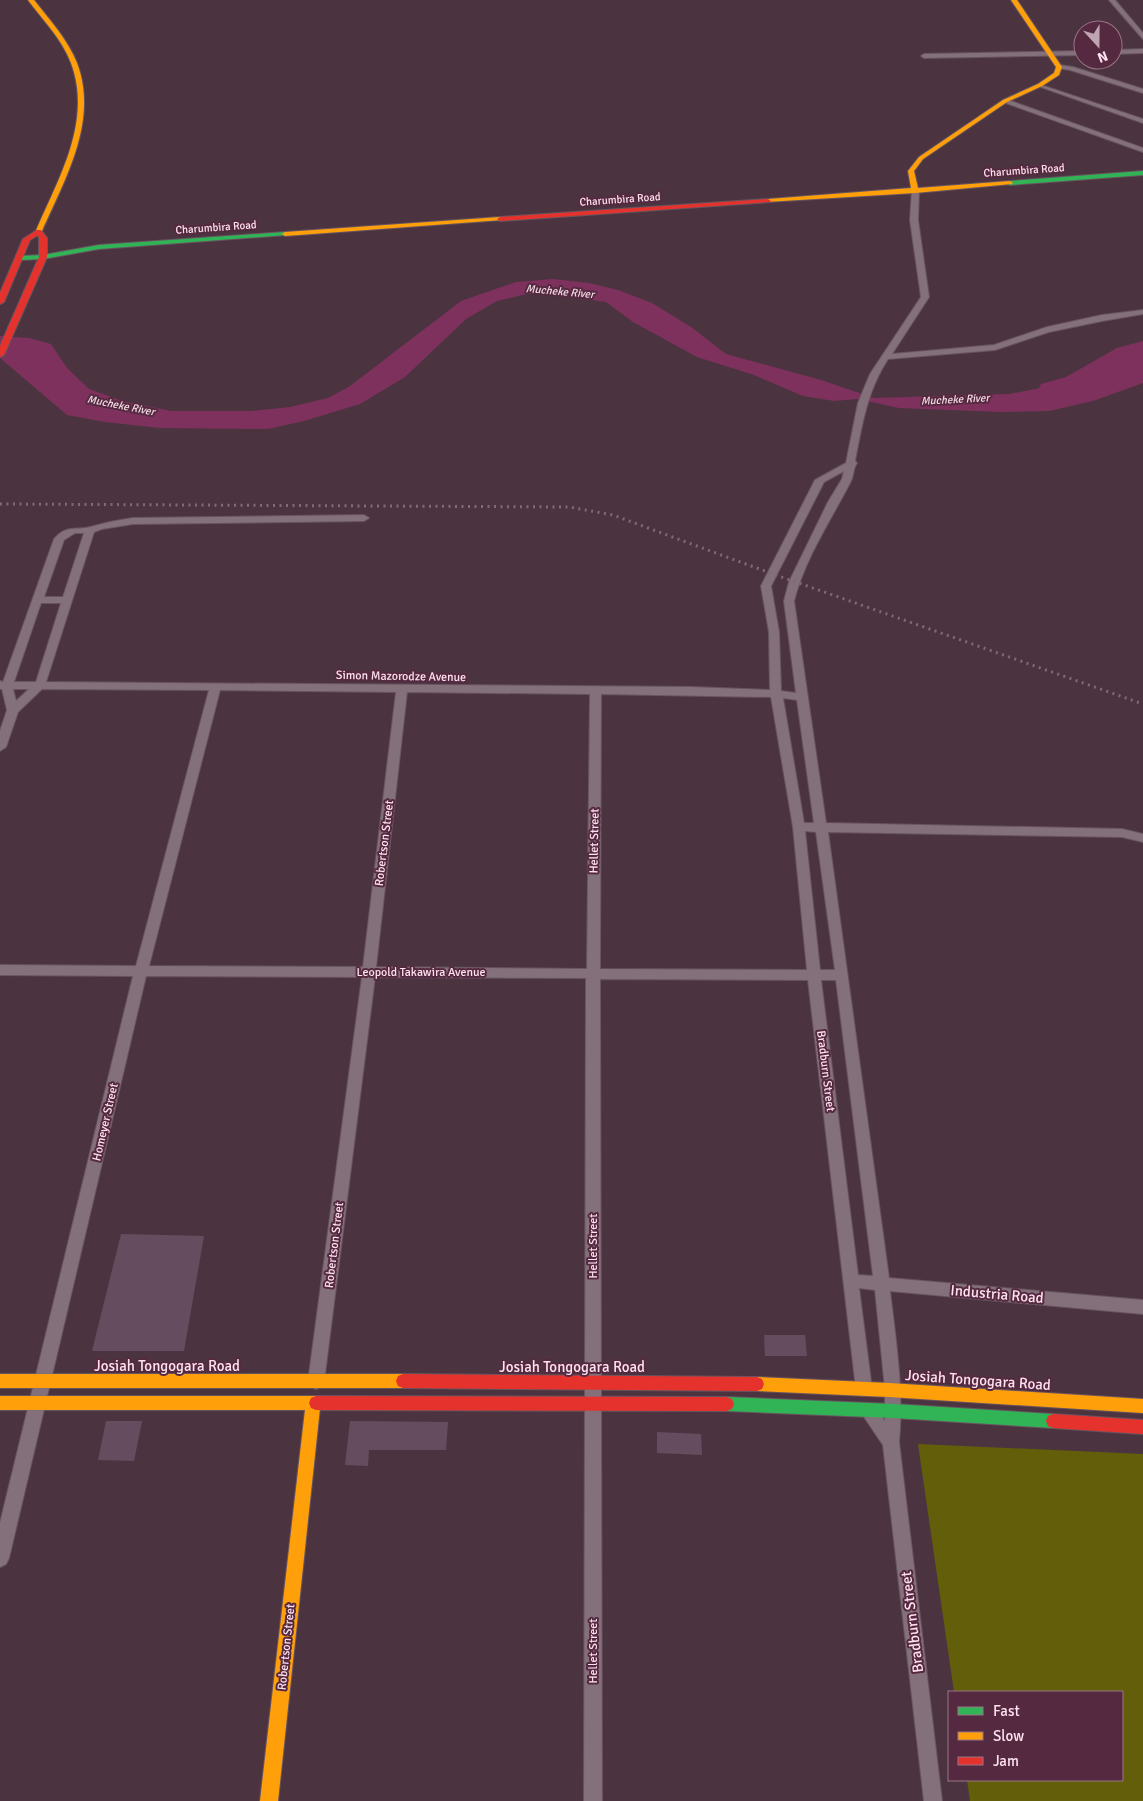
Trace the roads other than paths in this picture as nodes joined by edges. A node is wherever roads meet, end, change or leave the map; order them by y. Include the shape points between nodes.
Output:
1 (31, 0) edge
2 (1014, 0) edge
3 (1112, 0) edge
4 (1143, 37) edge
5 (1143, 51) edge
6 (1123, 52) edge
7 (1073, 53) edge
8 (1050, 54) junction
9 (924, 56) dead end
10 (1059, 67) junction
11 (1040, 85) junction
12 (1143, 91) edge
13 (1005, 101) junction
14 (1143, 121) edge
15 (1143, 150) edge
16 (1143, 173) edge
17 (915, 191) junction
18 (38, 230) junction
19 (25, 247) junction
20 (43, 252) junction
21 (20, 258) junction
22 (0, 302) edge
23 (1143, 312) edge
24 (0, 355) edge
25 (886, 357) junction
26 (852, 463) junction
27 (364, 518) dead end
28 (90, 530) junction
29 (38, 600) junction
30 (67, 600) junction
31 (4, 685) edge
32 (40, 685) junction
33 (215, 687) junction
34 (402, 690) junction
35 (596, 691) junction
36 (776, 694) junction
37 (802, 697) junction
38 (13, 710) junction
39 (0, 747) edge
40 (799, 827) junction
41 (820, 827) junction
42 (1143, 838) edge
43 (0, 970) edge
44 (141, 970) junction
45 (369, 972) junction
46 (593, 972) junction
47 (814, 976) junction
48 (842, 976) junction
49 (852, 1281) junction
50 (882, 1284) junction
51 (1143, 1307) edge
52 (0, 1381) edge
53 (316, 1381) junction
54 (592, 1381) junction
55 (43, 1382) junction
56 (864, 1388) junction
57 (893, 1389) junction
58 (38, 1402) junction
59 (313, 1402) junction
60 (0, 1403) edge
61 (592, 1403) junction
62 (1143, 1406) edge
63 (867, 1409) junction
64 (894, 1410) junction
65 (1143, 1427) edge
66 (891, 1442) junction
67 (0, 1558) edge
68 (268, 1801) edge
69 (593, 1801) edge
70 (933, 1801) edge

1 - 18 main road via 65,46 74,66 80,115 77,140 64,176
2 - 8 main road
3 - 4 street
5 - 6 street
7 - 8 street
8 - 9 street
8 - 10 main road
10 - 11 main road via 1055,75
10 - 12 street
11 - 13 main road
11 - 14 street
13 - 15 street
13 - 17 main road via 920,158 911,171
16 - 17 main road, Charumbira Road
17 - 20 main road, Charumbira Road
17 - 25 street, Bradburn Street via 914,220 925,297
18 - 19 main road via 27,239
18 - 20 main road via 43,238
19 - 20 main road, Charumbira Road
19 - 21 main road
20 - 21 main road, Charumbira Road
20 - 24 main road
21 - 22 main road
23 - 25 street via 1066,326 995,347
25 - 26 street, Bradburn Street via 874,374 862,404
26 - 36 street, Bradburn Street via 820,480 766,586 774,632
26 - 37 street, Bradburn Street via 847,479 794,582 790,601
27 - 28 street via 133,521
28 - 29 street via 74,530 59,539
28 - 30 street
29 - 30 street
29 - 31 street
30 - 32 street
31 - 32 street, Simon Mazorodze Avenue
31 - 38 street
32 - 33 street, Simon Mazorodze Avenue
32 - 38 street
33 - 34 street, Simon Mazorodze Avenue
33 - 44 street, Homeyer Street
34 - 35 street, Simon Mazorodze Avenue
34 - 45 street, Robertson Street
35 - 36 street, Simon Mazorodze Avenue via 691,690
35 - 46 street, Hellet Street
36 - 37 street, Simon Mazorodze Avenue
36 - 40 street, Bradburn Street
37 - 41 street, Bradburn Street
38 - 39 street
40 - 41 street
40 - 47 street, Bradburn Street
41 - 42 street via 1122,834
41 - 48 street, Bradburn Street
43 - 44 street, Leopold Takawira Avenue
44 - 45 street, Leopold Takawira Avenue
44 - 55 street, Homeyer Street
45 - 46 street, Leopold Takawira Avenue
45 - 53 street, Robertson Street
46 - 47 street, Leopold Takawira Avenue
46 - 54 street, Hellet Street
47 - 48 street, Leopold Takawira Avenue
47 - 49 street, Bradburn Street
48 - 50 street, Bradburn Street
49 - 50 street, Industria Road
49 - 56 street, Bradburn Street
50 - 51 street, Industria Road
50 - 57 street, Bradburn Street
52 - 55 main road, Josiah Tongogara Road
53 - 54 main road, Josiah Tongogara Road
53 - 55 main road, Josiah Tongogara Road
53 - 59 street, Robertson Street
54 - 56 main road, Josiah Tongogara Road
54 - 61 street, Hellet Street
55 - 58 street, Homeyer Street
56 - 57 main road, Josiah Tongogara Road
56 - 63 street, Bradburn Street
57 - 62 main road, Josiah Tongogara Road
57 - 64 street, Bradburn Street
58 - 59 main road
58 - 60 main road
58 - 67 street, Homeyer Street
59 - 61 main road
59 - 68 main road, Robertson Street
61 - 63 main road
61 - 69 street, Hellet Street
63 - 64 main road
63 - 66 street, Bradburn Street
64 - 65 main road
64 - 66 street, Bradburn Street
66 - 70 street, Bradburn Street

